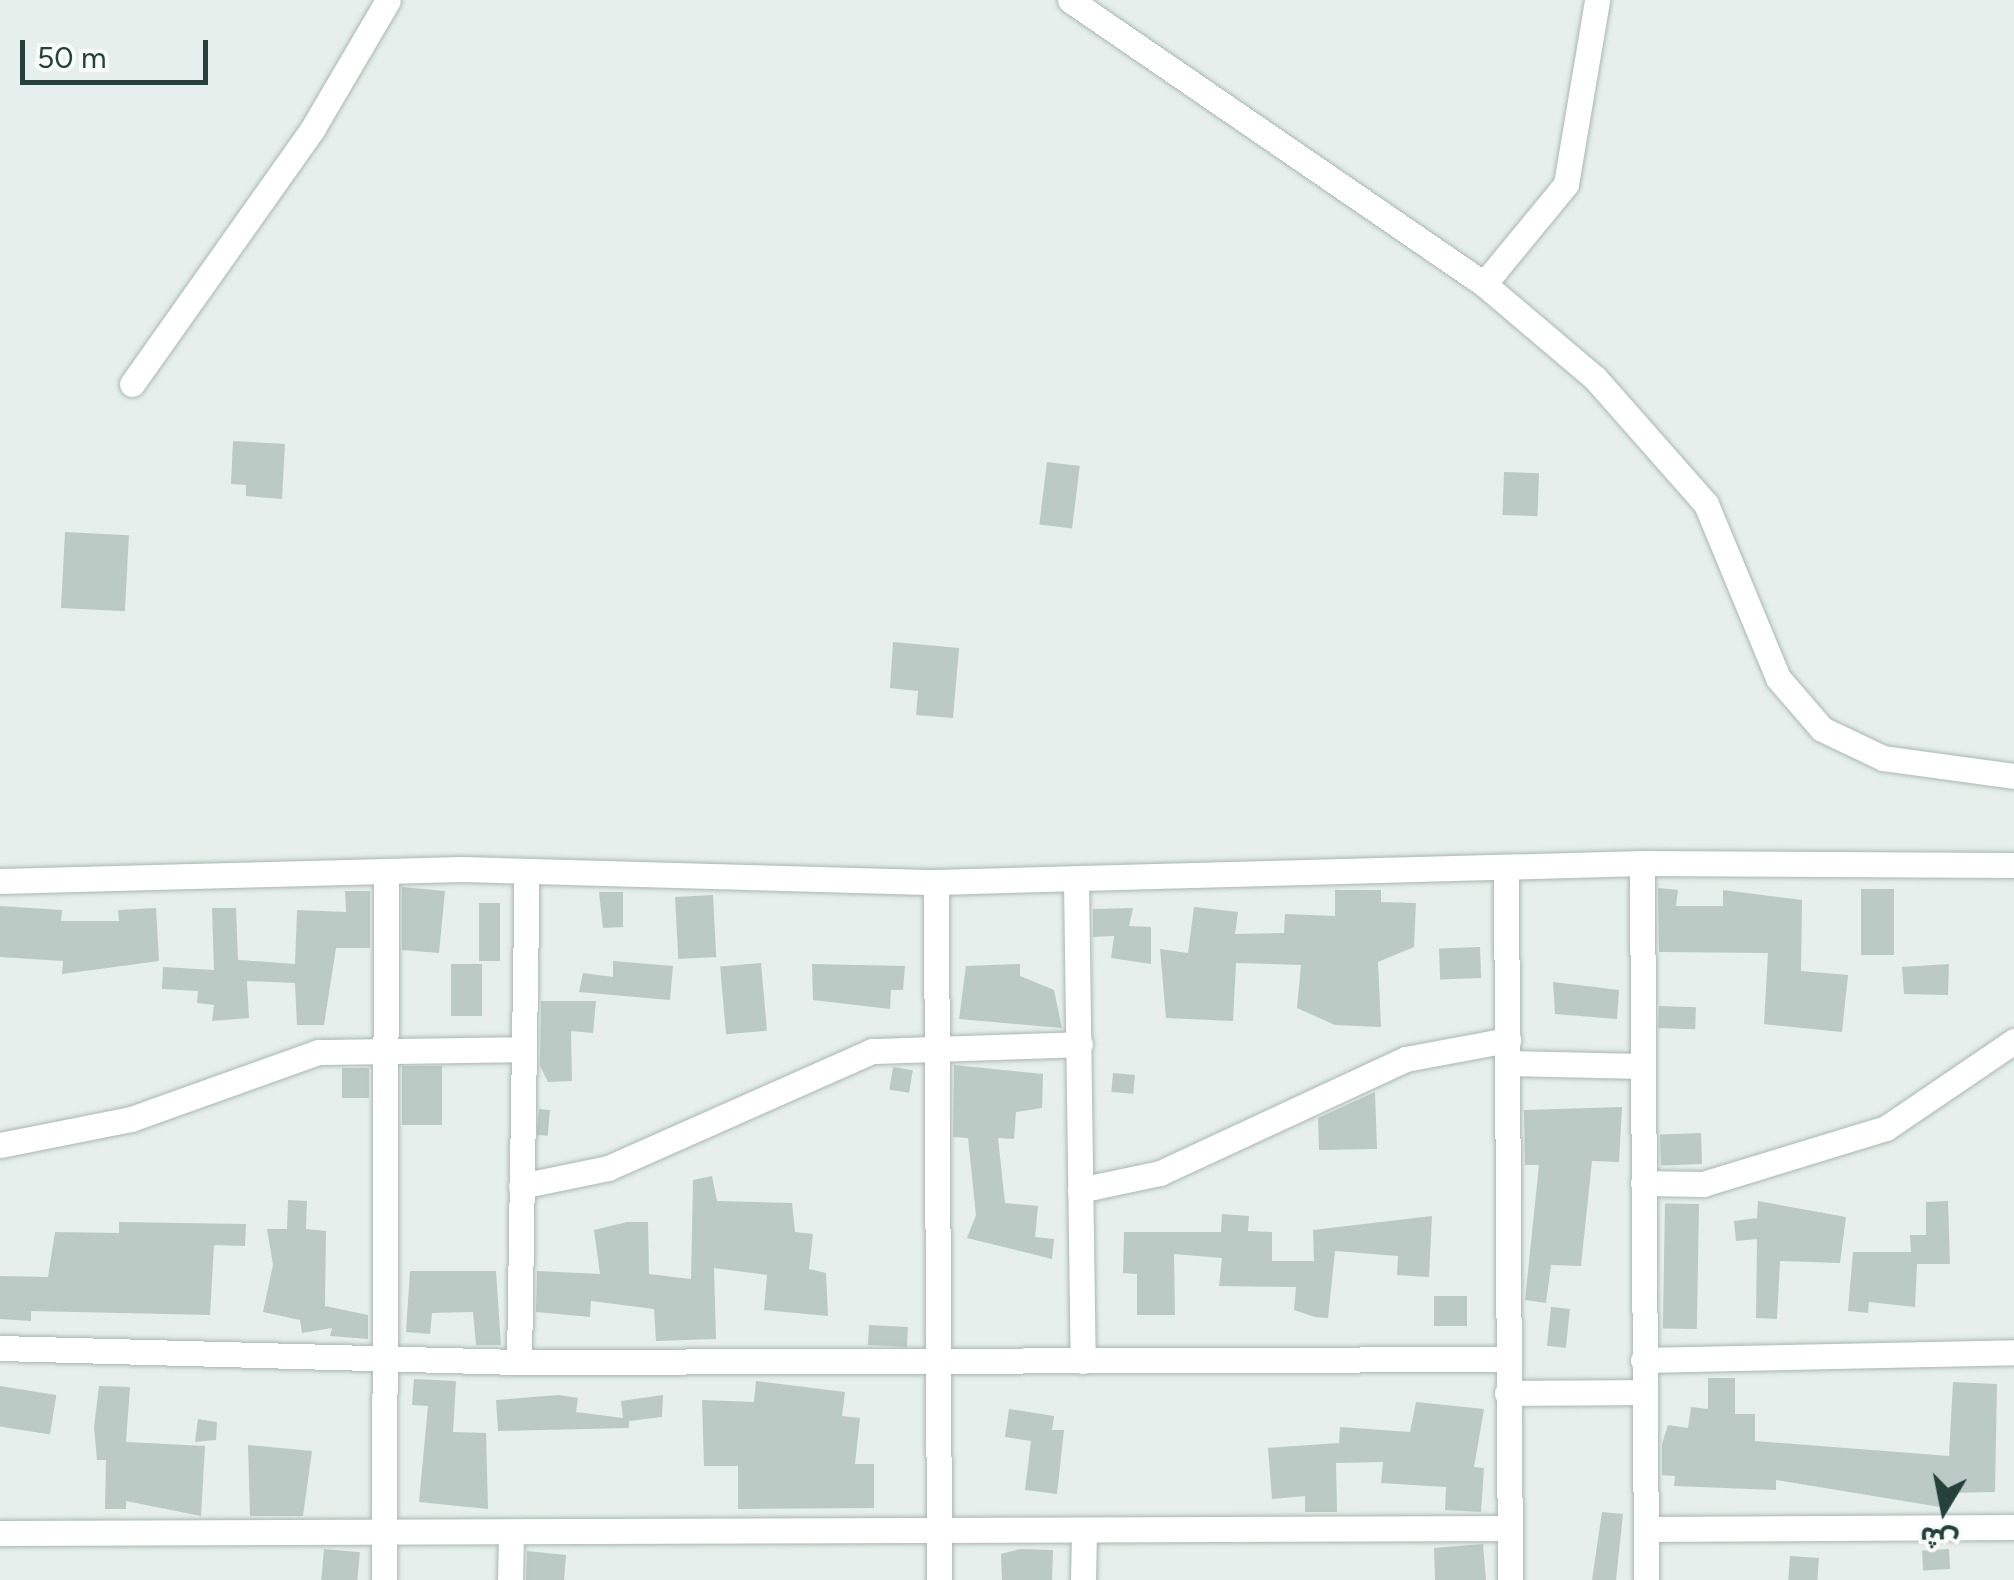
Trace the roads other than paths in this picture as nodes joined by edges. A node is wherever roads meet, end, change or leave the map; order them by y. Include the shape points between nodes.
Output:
1 (388, 0) edge
2 (1070, 0) edge
3 (1597, 0) edge
4 (1484, 284) junction
5 (132, 384) dead end
6 (2014, 776) edge
7 (1642, 864) junction
8 (2014, 865) edge
9 (1506, 868) junction
10 (527, 872) junction
11 (386, 877) junction
12 (1076, 880) junction
13 (0, 881) edge
14 (936, 882) junction
15 (2014, 1041) edge
16 (1080, 1044) junction
17 (936, 1048) junction
18 (522, 1049) junction
19 (385, 1050) junction
20 (1508, 1051) junction
21 (1642, 1066) junction
22 (0, 1145) edge
23 (1643, 1183) junction
24 (521, 1186) junction
25 (1080, 1190) junction
26 (0, 1348) edge
27 (2014, 1352) edge
28 (1505, 1359) junction
29 (384, 1360) junction
30 (1083, 1360) junction
31 (1643, 1360) junction
32 (520, 1362) junction
33 (935, 1364) junction
34 (1642, 1392) junction
35 (1507, 1394) junction
36 (2014, 1527) edge
37 (1510, 1528) junction
38 (1646, 1529) junction
39 (1084, 1532) junction
40 (0, 1533) edge
41 (384, 1533) junction
42 (939, 1534) junction
43 (511, 1535) junction
44 (384, 1580) edge
45 (510, 1580) edge
46 (939, 1580) edge
47 (1083, 1580) edge
48 (1510, 1580) edge
49 (1646, 1580) edge

1 - 5 street via 313,128
2 - 4 street
3 - 4 street via 1566,184
4 - 6 street via 1667,452 1731,550 1778,678 1822,729 1883,758
7 - 8 street
7 - 9 street
7 - 21 street
9 - 12 street
9 - 20 street
10 - 11 street
10 - 14 street
10 - 18 street
11 - 13 street
11 - 19 street
12 - 14 street
12 - 16 street
14 - 17 street
15 - 23 street via 1886,1128 1703,1184
16 - 17 street
16 - 25 street
17 - 24 street via 872,1051 608,1168
17 - 33 street
18 - 19 street
18 - 24 street
19 - 22 street via 318,1052 131,1120
19 - 29 street
20 - 21 street
20 - 25 street via 1406,1059 1160,1173
20 - 28 street
21 - 23 street
23 - 31 street
24 - 32 street
25 - 30 street
26 - 29 street
27 - 31 street
28 - 30 street
28 - 35 street
29 - 32 street
29 - 41 street
30 - 33 street
31 - 34 street
32 - 33 street
33 - 42 street
34 - 35 street
34 - 38 street
35 - 37 street
36 - 38 street
37 - 39 street
37 - 48 street
38 - 49 street
39 - 42 street
39 - 47 street
40 - 41 street
41 - 43 street
41 - 44 street
42 - 43 street
42 - 46 street
43 - 45 street

